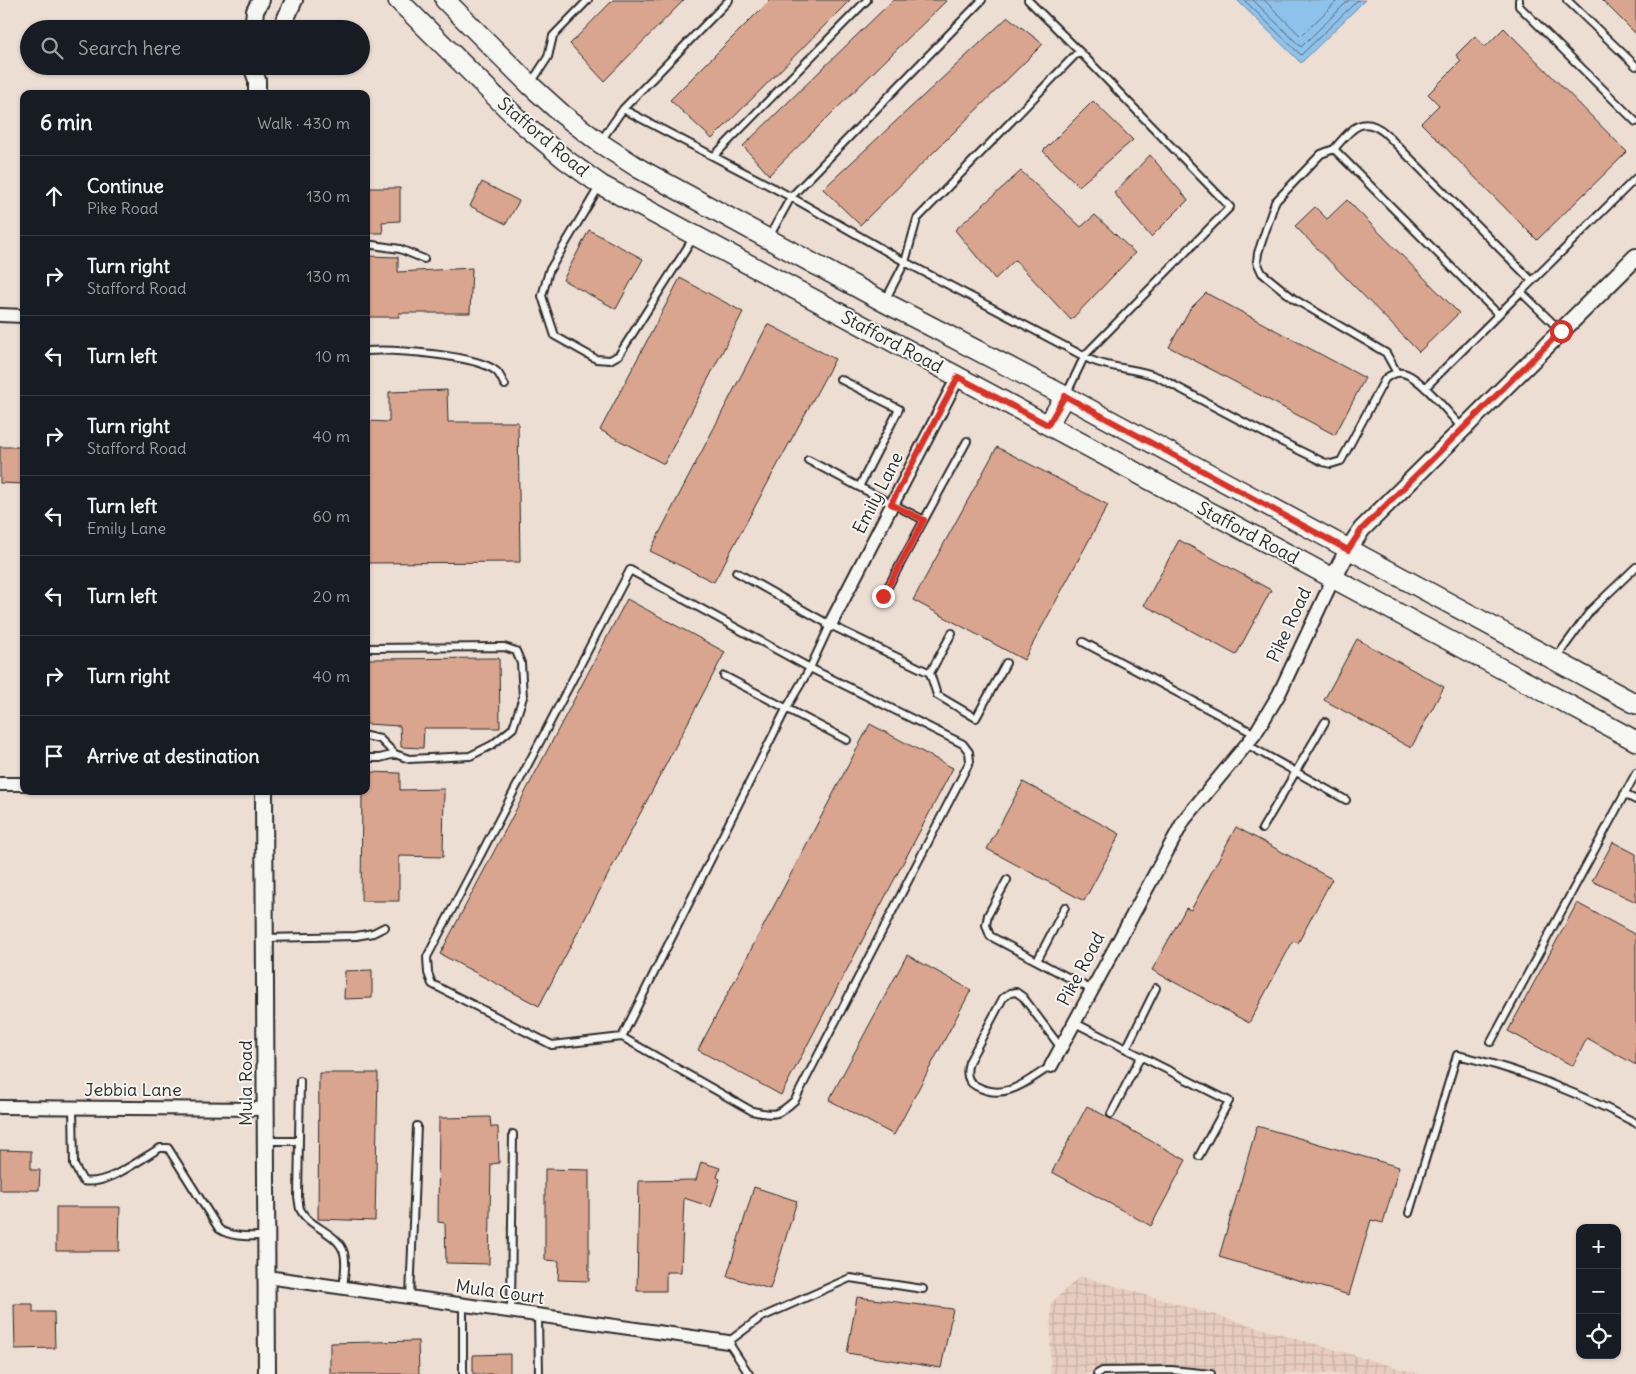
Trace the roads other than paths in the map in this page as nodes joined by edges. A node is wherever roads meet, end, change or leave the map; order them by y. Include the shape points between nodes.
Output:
1 (294, 0) edge
2 (398, 0) edge
3 (445, 0) edge
4 (588, 0) edge
5 (729, 0) edge
6 (867, 0) edge
7 (982, 0) edge
8 (1028, 0) edge
9 (1519, 0) edge
10 (1567, 0) edge
11 (257, 4) edge
12 (254, 20) edge
13 (285, 20) edge
14 (1079, 51) junction
15 (1636, 66) edge
16 (530, 85) junction
17 (623, 109) junction
18 (1636, 122) edge
19 (600, 143) junction
20 (1334, 149) junction
21 (714, 156) junction
22 (1636, 178) edge
23 (601, 184) junction
24 (791, 197) junction
25 (694, 236) junction
26 (769, 238) junction
27 (370, 245) edge
28 (1636, 257) edge
29 (424, 259) dead end
30 (905, 262) junction
31 (751, 266) junction
32 (1532, 281) junction
33 (1520, 292) junction
34 (884, 302) junction
35 (1498, 314) junction
36 (0, 315) edge
37 (20, 316) edge
38 (1561, 331) junction
39 (370, 351) edge
40 (1085, 355) junction
41 (1397, 373) junction
42 (958, 377) junction
43 (840, 379) dead end
44 (505, 384) dead end
45 (1425, 388) junction
46 (1065, 396) junction
47 (1048, 425) junction
48 (1463, 429) junction
49 (967, 441) dead end
50 (808, 460) dead end
51 (859, 487) junction
52 (891, 504) junction
53 (924, 520) junction
54 (1348, 550) junction
55 (1636, 567) edge
56 (736, 572) dead end
57 (1333, 579) junction
58 (883, 596) dead end
59 (830, 626) junction
60 (952, 632) dead end
61 (1084, 642) dead end
62 (370, 648) edge
63 (1554, 660) junction
64 (1006, 663) dead end
65 (810, 668) junction
66 (930, 673) junction
67 (724, 676) dead end
68 (1636, 704) edge
69 (786, 709) junction
70 (1325, 722) dead end
71 (1255, 734) junction
72 (370, 737) edge
73 (847, 740) dead end
74 (1636, 742) edge
75 (1246, 744) junction
76 (395, 754) junction
77 (370, 758) edge
78 (1294, 771) junction
79 (1636, 772) edge
80 (0, 784) edge
81 (20, 784) edge
82 (1624, 794) junction
83 (264, 795) edge
84 (1346, 800) dead end
85 (1636, 800) edge
86 (1262, 829) dead end
87 (1007, 880) dead end
88 (1065, 907) dead end
89 (385, 927) dead end
90 (265, 938) junction
91 (1037, 961) junction
92 (1156, 988) dead end
93 (1092, 990) junction
94 (1075, 1023) junction
95 (622, 1037) junction
96 (1491, 1042) dead end
97 (1061, 1049) junction
98 (1126, 1049) junction
99 (1141, 1056) junction
100 (1051, 1066) joint
101 (300, 1081) dead end
102 (0, 1107) edge
103 (73, 1108) junction
104 (266, 1109) junction
105 (1111, 1114) dead end
106 (1636, 1123) edge
107 (417, 1126) dead end
108 (513, 1134) dead end
109 (267, 1141) junction
110 (299, 1141) junction
111 (1199, 1156) dead end
112 (1409, 1213) dead end
113 (267, 1236) junction
114 (267, 1277) junction
115 (343, 1288) junction
116 (923, 1289) dead end
117 (410, 1297) junction
118 (463, 1305) junction
119 (510, 1311) junction
120 (538, 1315) junction
121 (728, 1342) junction
122 (268, 1374) edge
123 (463, 1374) edge
124 (539, 1374) edge
125 (749, 1374) edge
126 (1097, 1374) edge
127 (1212, 1374) edge

1 - 13 street
2 - 23 main road, Stafford Road via 523,124
3 - 16 main road, Stafford Road
4 - 16 lane via 552,36 548,57
5 - 17 lane
6 - 21 lane
7 - 24 lane
8 - 14 lane
9 - 18 lane via 1519,6
10 - 15 lane
11 - 12 street
14 - 30 lane via 917,219
14 - 40 lane via 1230,207
16 - 19 main road, Stafford Road
17 - 19 lane
17 - 21 lane
19 - 26 main road, Stafford Road via 640,169
20 - 32 lane via 1358,125 1378,127
20 - 35 lane
20 - 41 lane via 1321,154 1275,202 1257,262 1262,273 1294,299 1386,353
21 - 24 lane
22 - 32 lane
23 - 25 main road, Stafford Road
23 - 25 lane via 549,271 542,296 555,336 596,359 610,360 619,355
24 - 26 lane
24 - 30 lane
25 - 31 main road, Stafford Road
26 - 31 main road
26 - 34 main road, Stafford Road
27 - 29 lane via 400,249
28 - 38 street, Pike Road
30 - 34 lane
30 - 40 lane
31 - 42 main road, Stafford Road
32 - 33 lane
33 - 35 lane
33 - 38 lane
34 - 46 main road, Stafford Road
35 - 45 lane
36 - 37 street
38 - 48 street, Pike Road
39 - 44 lane via 472,361 497,371
40 - 41 lane via 1099,363 1150,373 1331,464 1341,461 1384,379
40 - 46 lane
41 - 45 lane via 1411,376
42 - 47 main road, Stafford Road
42 - 52 street, Emily Lane
43 - 51 lane via 899,409
45 - 48 lane
46 - 47 main road
46 - 54 main road, Stafford Road
47 - 57 main road, Stafford Road
48 - 54 street, Pike Road via 1362,529
49 - 53 lane
50 - 51 lane
51 - 52 lane
52 - 53 lane
52 - 59 street, Emily Lane
53 - 58 lane
54 - 57 street, Pike Road
54 - 63 main road, Stafford Road
55 - 63 lane via 1591,610
56 - 59 lane
57 - 71 street, Pike Road via 1279,694
57 - 74 main road, Stafford Road
59 - 65 lane
59 - 66 lane
60 - 66 lane
61 - 71 lane
62 - 76 lane via 504,647 516,651 521,663 523,697 513,728 492,744 470,756 409,759
63 - 68 main road, Stafford Road
64 - 66 lane via 976,718 937,695
65 - 69 lane
65 - 95 lane via 963,744 969,752 970,761 795,1100 782,1112 769,1115 752,1111
65 - 95 lane via 630,570 427,957 432,984 552,1045
67 - 69 lane
69 - 73 lane
69 - 95 lane
70 - 78 lane
71 - 75 street, Pike Road
72 - 76 lane via 380,739
75 - 78 lane
75 - 93 street, Pike Road via 1184,820
76 - 77 lane
78 - 84 lane
78 - 86 lane
79 - 82 lane
80 - 81 street
82 - 85 lane
82 - 96 lane
83 - 90 street, Mula Road
87 - 91 lane via 988,915 986,926 990,936
88 - 91 lane
89 - 90 lane via 356,936
90 - 104 street, Mula Road
91 - 93 lane
92 - 98 lane
93 - 94 street, Pike Road
94 - 97 street, Pike Road
94 - 98 lane
97 - 100 street, Pike Road
97 - 100 lane via 1016,992 1003,998 968,1062 966,1073 971,1084 996,1093 1018,1088
98 - 99 lane
99 - 105 lane
99 - 111 lane via 1229,1101
101 - 110 lane
102 - 103 street, Jebbia Lane
103 - 104 street, Jebbia Lane
103 - 113 lane via 74,1165 83,1181 106,1178 162,1147 168,1148 219,1229 234,1236
104 - 109 street, Mula Road
106 - 112 lane via 1550,1083 1456,1055
107 - 117 lane
108 - 119 lane
109 - 110 lane
109 - 113 street, Mula Road
110 - 115 lane via 300,1208 343,1250
113 - 114 street, Mula Road
114 - 115 street, Mula Court
114 - 122 street, Mula Road
115 - 117 street, Mula Court
116 - 121 lane via 850,1278 760,1318
117 - 118 street, Mula Court
118 - 119 street, Mula Court
118 - 123 lane
119 - 120 street, Mula Court
120 - 121 street, Mula Court
120 - 124 lane
121 - 125 lane
126 - 127 lane via 1102,1371 1171,1370

